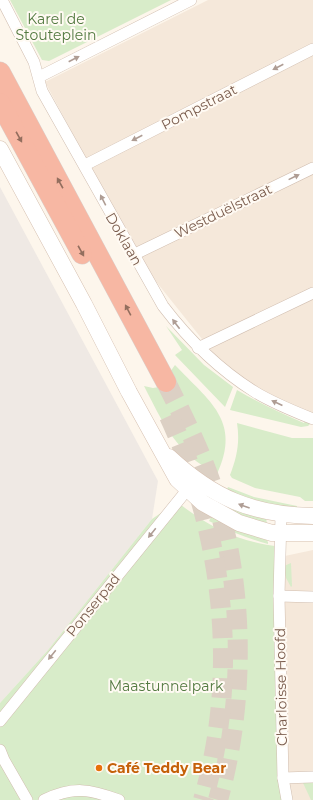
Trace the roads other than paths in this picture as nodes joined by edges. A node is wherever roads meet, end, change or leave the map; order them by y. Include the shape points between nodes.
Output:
1 (2, 0) edge
2 (191, 0) edge
3 (313, 49) edge
4 (0, 72) edge
5 (39, 77) junction
6 (0, 103) edge
7 (0, 149) edge
8 (85, 165) junction
9 (313, 168) edge
10 (133, 255) junction
11 (313, 293) edge
12 (198, 348) junction
13 (313, 419) edge
14 (163, 451) junction
15 (187, 490) junction
16 (281, 515) junction
17 (313, 516) edge
18 (313, 533) edge
19 (281, 534) junction
20 (279, 596) junction
21 (313, 596) edge
22 (0, 721) edge
23 (1, 757) edge
24 (313, 777) edge
25 (283, 778) junction
26 (26, 800) edge
27 (44, 800) edge
28 (119, 800) edge
29 (287, 800) edge

1 - 5 street, Doklaan
5 -> 2 street
3 -> 8 street, Pompstraat
6 -> 4 highway, Doklaan via 160,385
5 - 8 street, Doklaan via 42,91
7 - 14 main road
10 -> 8 street, Doklaan
10 -> 9 street, Westduëlstraat
12 -> 10 street, Doklaan via 163,306
11 - 12 street
13 -> 12 street, Doklaan via 255,392
14 - 15 main road via 172,472
16 -> 14 main road via 250,508 211,491
15 - 19 main road via 203,503 239,523
15 -> 22 street, Ponserpad
16 - 17 main road
16 - 19 street, Charloisse Hoofd
18 - 19 main road
19 - 20 street, Charloisse Hoofd
20 - 21 street
20 - 25 street, Charloisse Hoofd
23 - 26 street
24 - 25 street
25 - 29 street, Charloisse Hoofd
27 - 28 street via 77,790 99,792

